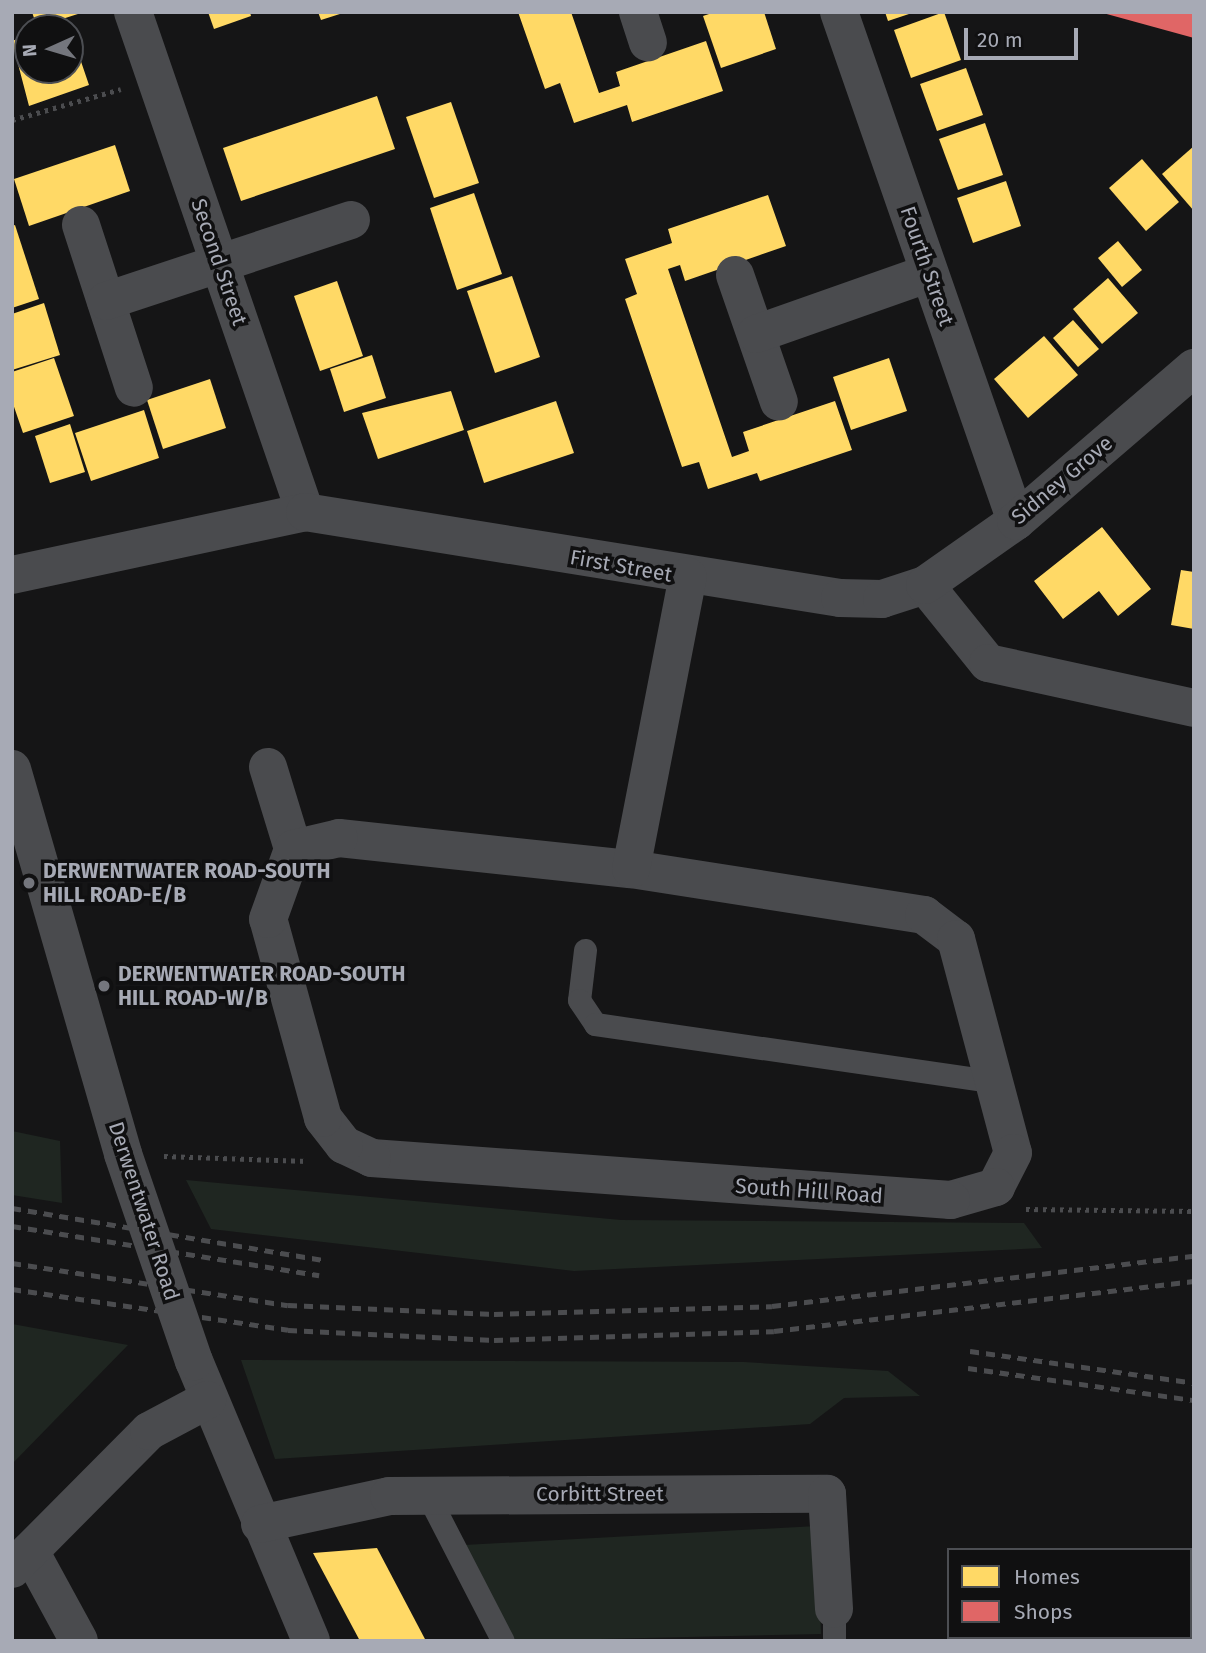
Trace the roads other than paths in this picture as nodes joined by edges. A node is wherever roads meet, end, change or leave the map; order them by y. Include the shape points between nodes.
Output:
1 (133, 12) edge
2 (839, 12) edge
3 (351, 220) dead end
4 (81, 225) dead end
5 (220, 264) junction
6 (929, 273) junction
7 (735, 275) dead end
8 (106, 301) junction
9 (756, 334) junction
10 (1194, 369) edge
11 (134, 388) dead end
12 (779, 402) dead end
13 (305, 512) junction
14 (1016, 521) junction
15 (12, 575) edge
16 (688, 577) junction
17 (925, 585) junction
18 (1194, 708) edge
19 (268, 768) dead end
20 (12, 769) edge
21 (293, 849) junction
22 (632, 869) junction
23 (585, 950) dead end
24 (993, 1081) junction
25 (207, 1400) junction
26 (427, 1494) junction
27 (260, 1524) junction
28 (21, 1560) edge
29 (834, 1625) edge
30 (79, 1641) edge
31 (311, 1641) edge
32 (503, 1641) edge

1 - 5 street, Second Street
2 - 6 street, Fourth Street
3 - 5 street
4 - 8 street
5 - 8 street
5 - 13 street, Second Street
6 - 9 street
6 - 14 street, Fourth Street
7 - 9 street
8 - 11 street
9 - 12 street
10 - 14 street, Sidney Grove
13 - 15 street, First Street
13 - 16 street, First Street
14 - 17 street, Sidney Grove
16 - 17 street, First Street via 850,598 882,599
16 - 22 street
17 - 18 street via 988,663
19 - 21 street
20 - 25 street, Derwentwater Road, bridge via 123,1154
21 - 22 street via 339,838
21 - 24 street, South Hill Road via 268,919 323,1118 344,1145 372,1158 937,1199 996,1187 1013,1153
22 - 24 street via 925,915 956,939
23 - 24 lane via 579,1000 595,1024
25 - 27 street, Derwentwater Road
25 - 28 street via 149,1431
26 - 27 street, Corbitt Street via 389,1496
26 - 29 street, Corbitt Street via 827,1494
26 - 32 lane
27 - 31 street, Derwentwater Road
28 - 30 street

